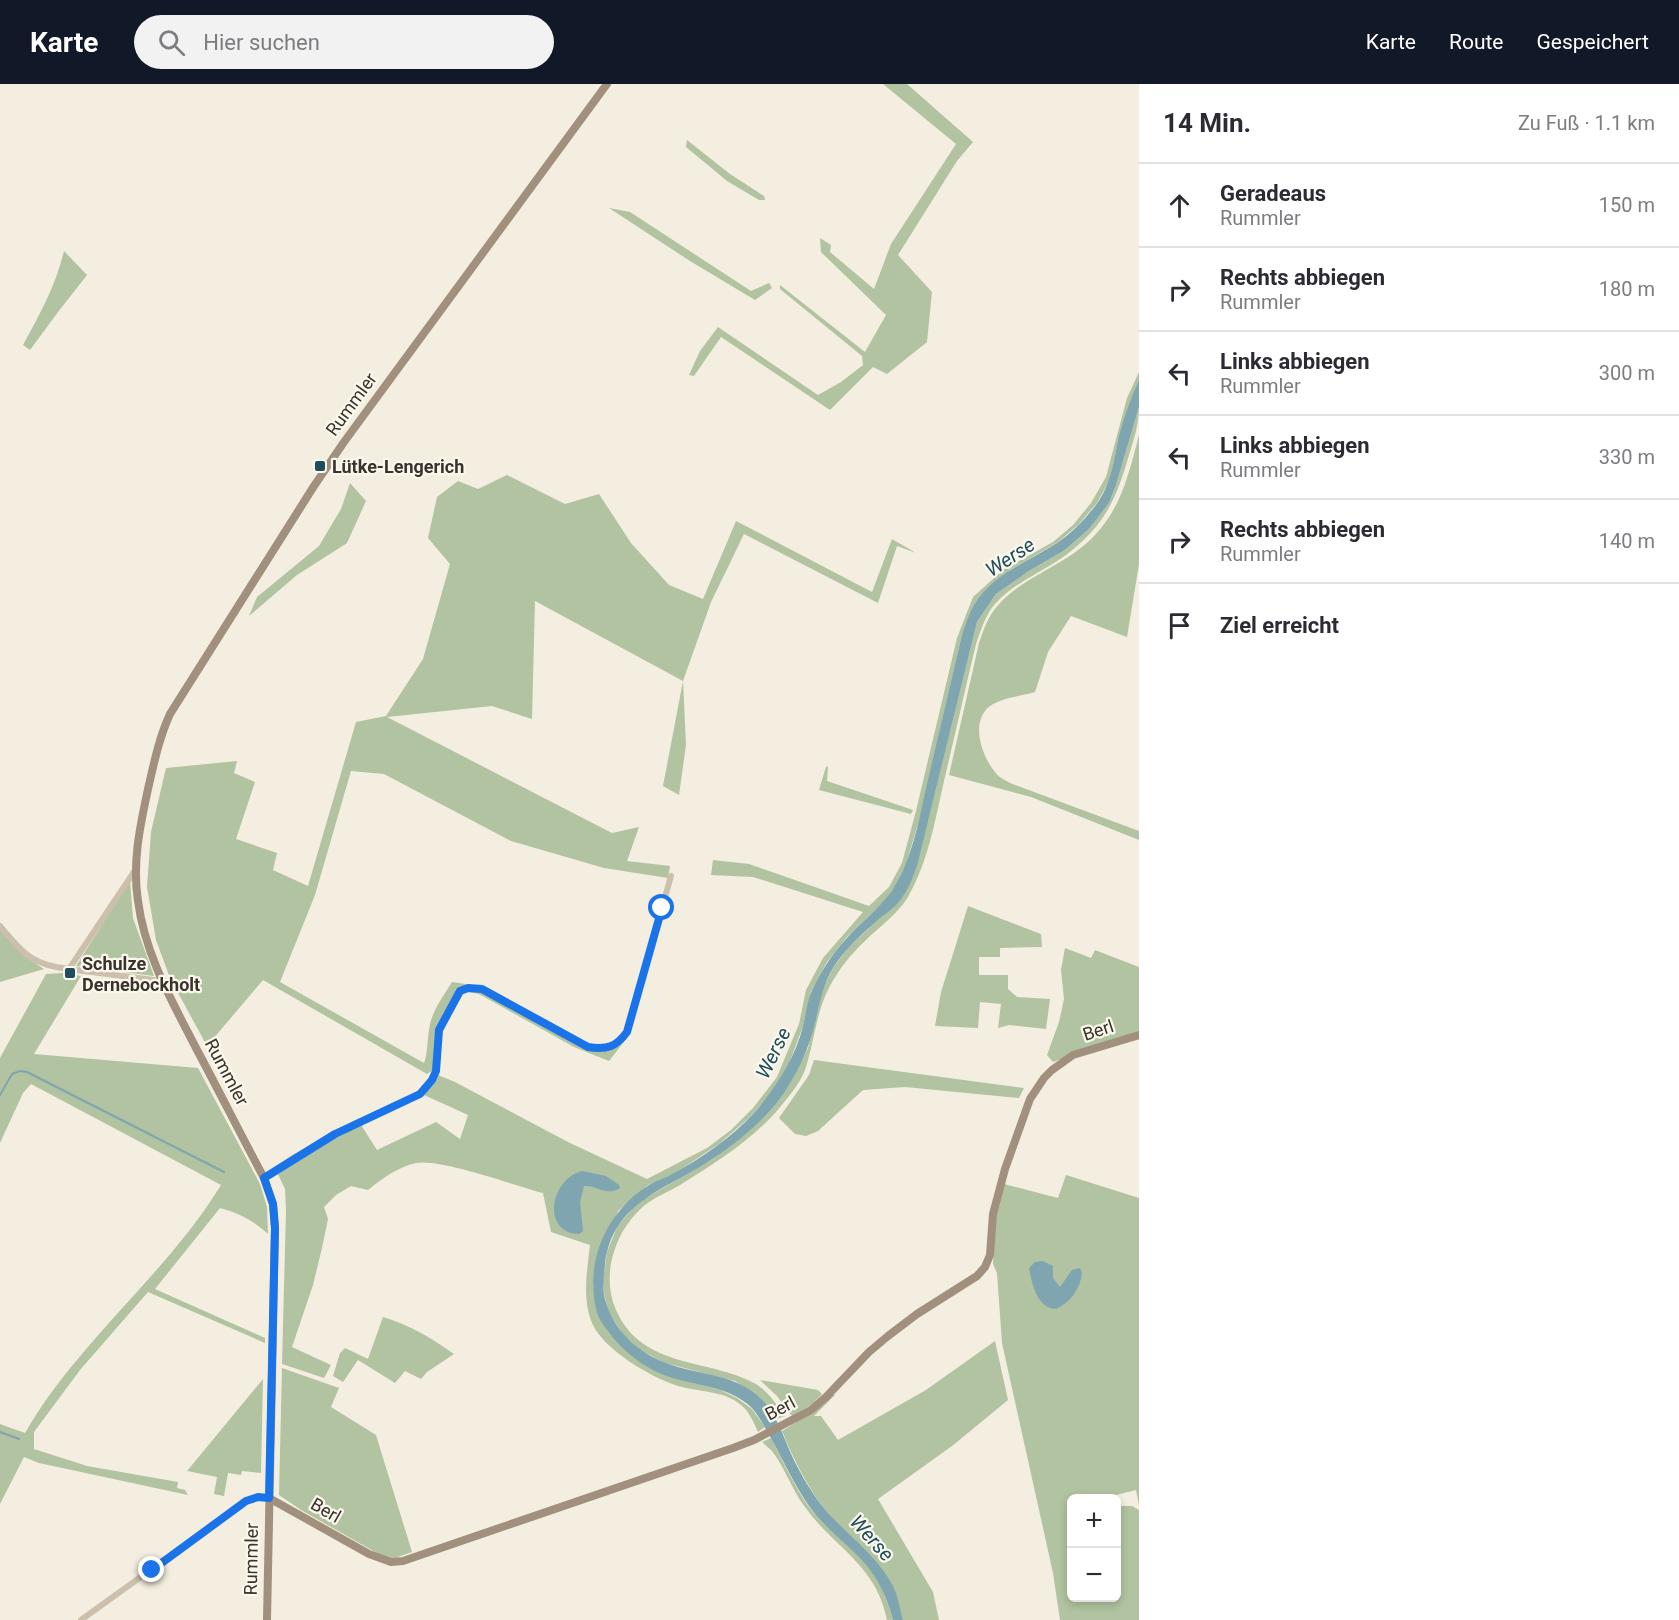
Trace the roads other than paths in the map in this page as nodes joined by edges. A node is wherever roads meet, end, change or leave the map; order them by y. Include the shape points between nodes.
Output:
1 (607, 84) edge
2 (136, 869) junction
3 (671, 876) dead end
4 (0, 926) edge
5 (69, 969) junction
6 (161, 981) junction
7 (1139, 1035) edge
8 (264, 1178) junction
9 (269, 1498) junction
10 (81, 1620) edge
11 (267, 1620) edge

1 - 2 main road, Rummler via 339,449 177,703 154,762
2 - 5 street
2 - 6 main road, Rummler via 143,929
3 - 8 street via 639,993 621,1041 608,1048 588,1047 482,989 460,991 439,1030 436,1071 420,1094 335,1134
4 - 5 street via 34,960
5 - 6 street
6 - 8 main road, Rummler
7 - 9 main road, Berl via 1073,1055 1037,1087 1005,1169 993,1214 990,1255 982,1272 888,1336 820,1403 787,1423 722,1452 419,1556 391,1562 369,1554
8 - 9 main road, Rummler via 273,1204 275,1228
9 - 10 street, Rummler via 246,1501
9 - 11 main road, Rummler

